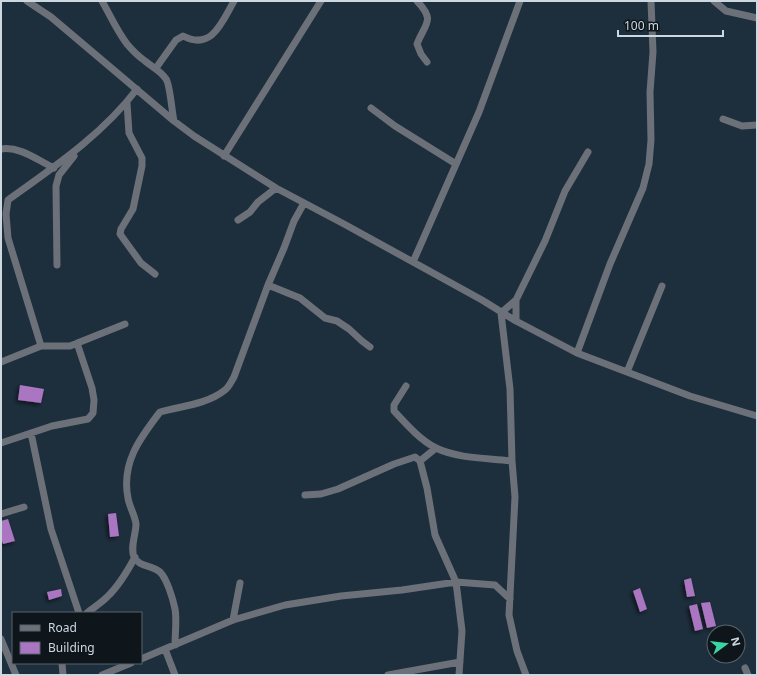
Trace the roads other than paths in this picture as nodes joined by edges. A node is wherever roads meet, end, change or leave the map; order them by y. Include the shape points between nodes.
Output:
1 (27, 1) edge
2 (234, 1) edge
3 (321, 1) edge
4 (417, 1) edge
5 (520, 1) edge
6 (651, 1) edge
7 (714, 1) edge
8 (727, 1) edge
9 (104, 2) edge
10 (726, 11) junction
11 (757, 18) edge
12 (427, 62) dead end
13 (156, 68) junction
14 (137, 89) junction
15 (127, 103) junction
16 (371, 108) dead end
17 (722, 119) dead end
18 (174, 121) junction
19 (757, 125) edge
20 (1, 149) edge
21 (79, 149) junction
22 (588, 152) dead end
23 (224, 156) junction
24 (456, 164) junction
25 (54, 168) junction
26 (276, 188) junction
27 (4, 202) edge
28 (304, 203) junction
29 (238, 220) dead end
30 (413, 262) junction
31 (58, 264) dead end
32 (154, 274) dead end
33 (268, 284) junction
34 (662, 286) dead end
35 (516, 300) junction
36 (501, 313) junction
37 (516, 321) junction
38 (125, 324) dead end
39 (77, 343) junction
40 (41, 346) junction
41 (370, 347) dead end
42 (577, 353) junction
43 (1, 362) edge
44 (627, 372) junction
45 (406, 386) dead end
46 (757, 416) edge
47 (32, 433) junction
48 (1, 443) edge
49 (436, 448) junction
50 (420, 461) junction
51 (512, 461) junction
52 (304, 495) dead end
53 (24, 506) dead end
54 (1, 514) edge
55 (135, 557) junction
56 (456, 582) junction
57 (240, 583) dead end
58 (510, 599) junction
59 (79, 612) edge
60 (88, 612) edge
61 (233, 620) junction
62 (1, 639) edge
63 (176, 645) junction
64 (166, 649) junction
65 (142, 659) edge
66 (460, 662) junction
67 (62, 664) edge
68 (129, 664) edge
69 (16, 675) edge
70 (63, 675) edge
71 (102, 675) edge
72 (175, 675) edge
73 (388, 675) edge
74 (459, 675) edge
75 (526, 675) edge

1 - 14 street via 51,17
2 - 13 street via 216,32 204,40 192,41 183,36 176,40
3 - 23 street
4 - 12 street via 427,14 428,20 417,44
5 - 24 street via 479,112
6 - 42 street via 653,52 649,164 643,188 610,264
7 - 10 street
8 - 10 street
9 - 13 street via 112,21 127,43 144,61
10 - 11 street
13 - 18 street via 169,85
14 - 15 street
14 - 18 street
15 - 21 street
15 - 32 street via 129,133 142,158 142,166 134,209 120,234 140,263
16 - 24 street
17 - 19 street via 742,126
18 - 23 street
20 - 25 street via 26,153
21 - 25 street
21 - 31 street via 60,175 56,186
22 - 35 street via 565,191 545,241
23 - 26 street
24 - 30 street
25 - 27 street
26 - 28 street
26 - 29 street
27 - 40 street via 8,238
28 - 30 street
28 - 33 street
30 - 36 street
33 - 41 street via 300,298 325,318 337,321 349,329
33 - 55 street via 234,377 226,389 194,405 160,412 133,452 127,484 128,498 136,523 133,550
34 - 44 street
35 - 36 street
35 - 37 street
36 - 37 street
36 - 51 street via 510,389
37 - 42 street
38 - 39 street
39 - 40 street via 70,346
39 - 47 street via 92,388 93,413 88,419
40 - 43 street
42 - 44 street
44 - 46 street via 701,400
45 - 49 street via 394,405 394,411 425,441
47 - 48 street
47 - 59 street via 51,529
49 - 50 street
49 - 51 street via 451,453
50 - 52 street via 414,457 338,489
50 - 56 street via 435,535
51 - 58 street via 515,497
53 - 54 street
55 - 60 street via 126,574 107,598
55 - 63 street via 140,563 159,572 166,581 175,609
56 - 58 street via 495,585
56 - 61 street via 285,605
56 - 66 street via 462,631
57 - 61 street
58 - 75 street via 510,615 517,651
61 - 63 street
62 - 69 street
63 - 64 street
64 - 65 street
64 - 72 street
66 - 73 street
66 - 74 street
67 - 70 street
68 - 71 street

